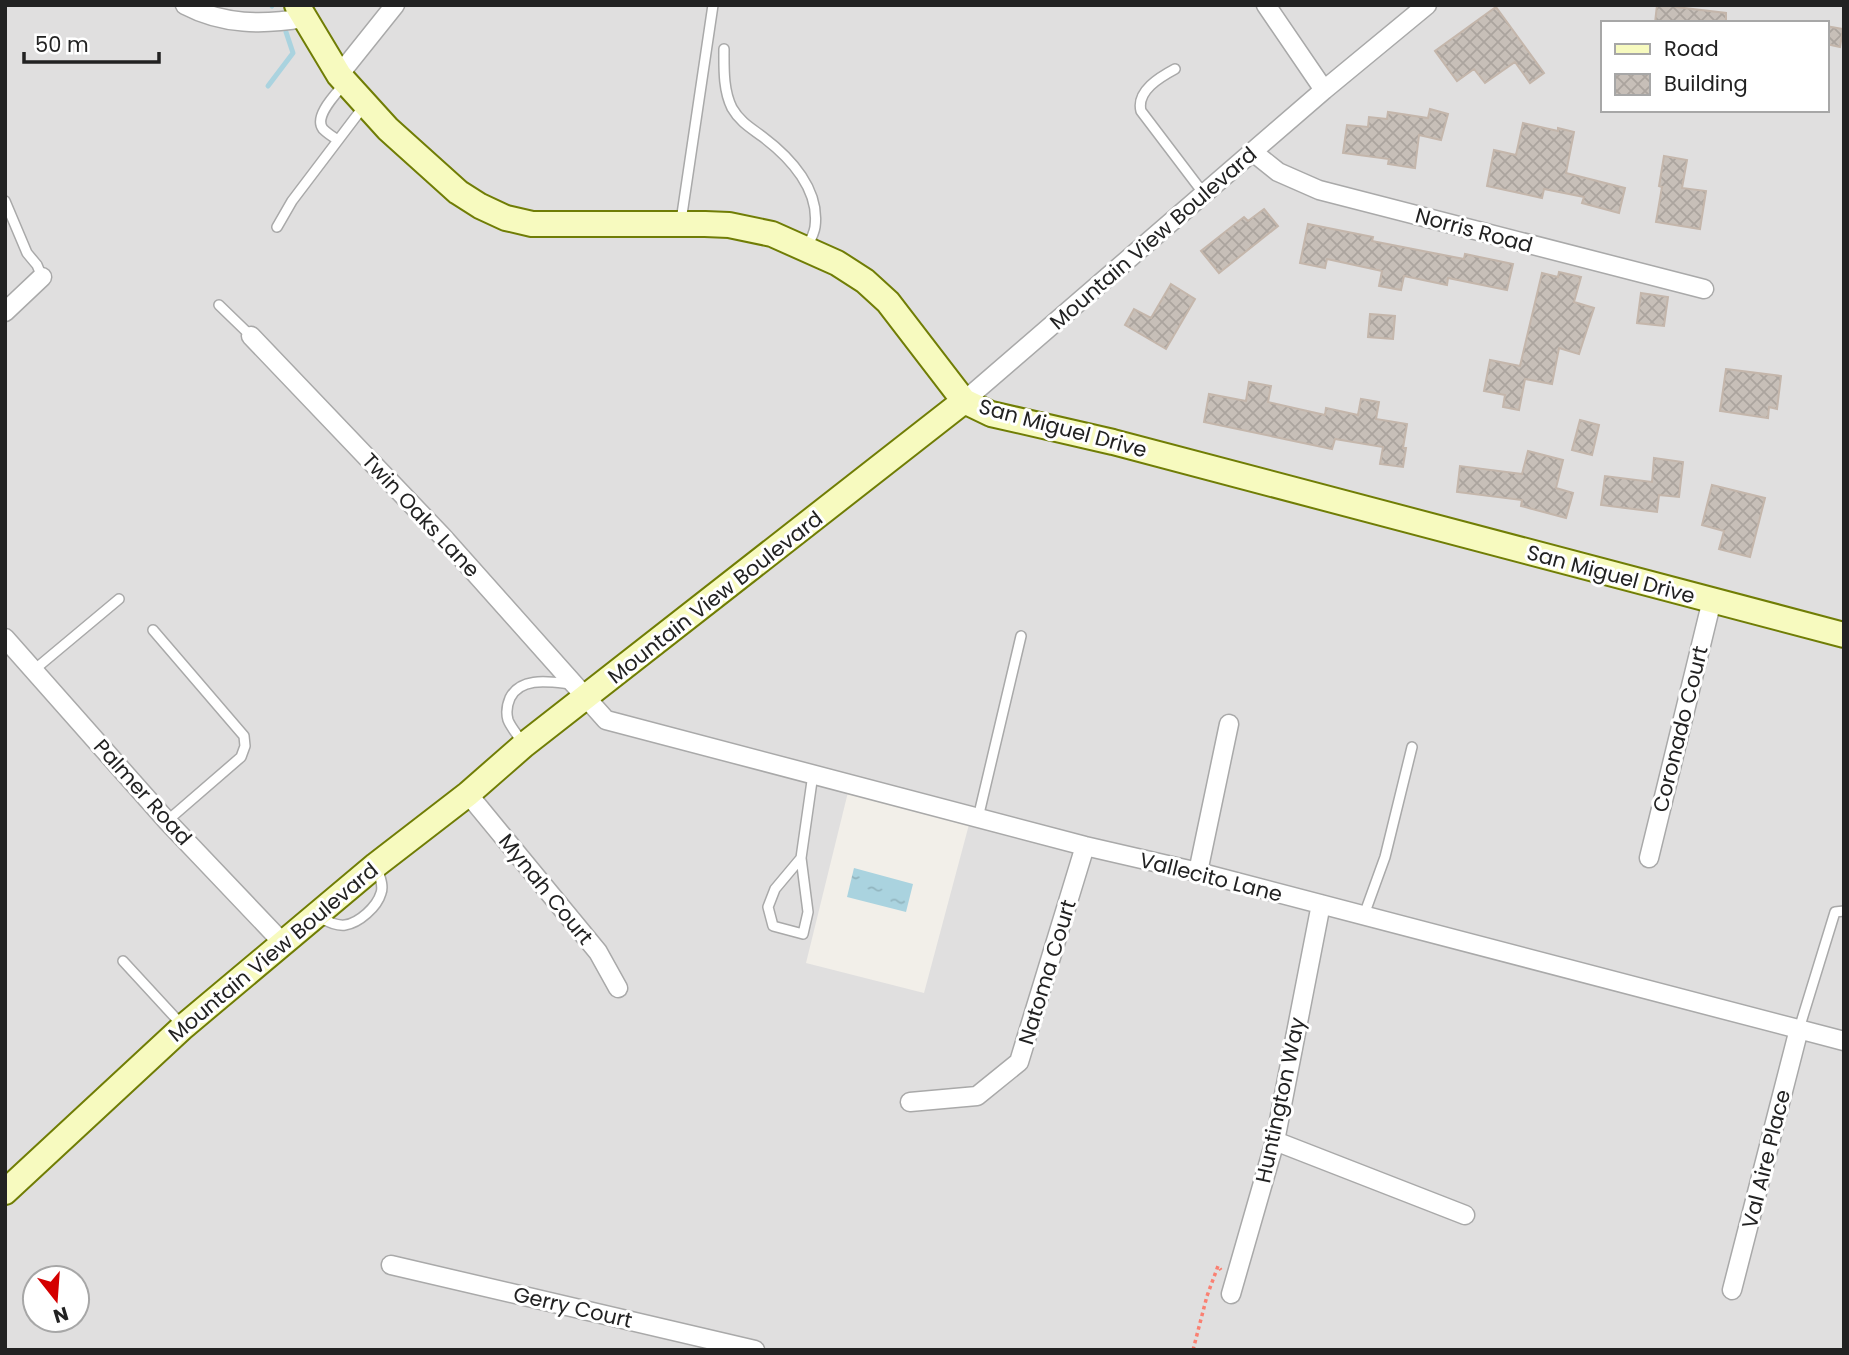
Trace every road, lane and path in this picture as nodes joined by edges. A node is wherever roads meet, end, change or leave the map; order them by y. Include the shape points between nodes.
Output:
1 (185, 5) edge
2 (395, 5) edge
3 (713, 5) edge
4 (1266, 5) edge
5 (1427, 5) edge
6 (300, 12) edge
7 (724, 49) dead end
8 (1175, 69) dead end
9 (342, 78) junction
10 (1324, 90) junction
11 (365, 104) junction
12 (338, 140) junction
13 (1253, 152) junction
14 (1204, 194) junction
15 (5, 201) edge
16 (681, 222) junction
17 (276, 227) dead end
18 (806, 249) junction
19 (42, 277) joint
20 (1704, 289) dead end
21 (219, 305) dead end
22 (5, 312) edge
23 (251, 336) joint
24 (964, 401) junction
25 (119, 599) dead end
26 (1712, 600) junction
27 (153, 630) dead end
28 (1844, 635) edge
29 (1021, 636) dead end
30 (5, 638) edge
31 (34, 670) junction
32 (581, 691) junction
33 (1229, 724) dead end
34 (524, 746) junction
35 (1412, 747) dead end
36 (813, 775) junction
37 (468, 794) junction
38 (978, 818) junction
39 (167, 821) junction
40 (1085, 846) junction
41 (801, 858) junction
42 (1649, 858) dead end
43 (1198, 872) junction
44 (1321, 904) junction
45 (1844, 911) edge
46 (1364, 915) junction
47 (283, 943) junction
48 (123, 961) dead end
49 (618, 988) dead end
50 (183, 1027) junction
51 (1799, 1029) junction
52 (1844, 1041) edge
53 (910, 1102) dead end
54 (1275, 1141) junction
55 (5, 1192) edge
56 (1465, 1214) dead end
57 (391, 1265) dead end
58 (1222, 1272) dead end
59 (1732, 1290) dead end
60 (1231, 1294) dead end
61 (755, 1350) edge
62 (1193, 1350) edge

1 - 6 street via 216,18 247,23 273,23
2 - 9 street
3 - 16 lane
4 - 10 street
5 - 10 street, Mountain View Boulevard
6 - 9 street, San Miguel Drive
7 - 18 lane via 731,106 742,122 792,163 807,184 815,228
8 - 14 lane via 1156,79 1141,111
9 - 11 street, San Miguel Drive
9 - 12 lane via 320,123
10 - 13 street, Mountain View Boulevard
11 - 12 lane
11 - 16 street, San Miguel Drive via 458,192 506,218 544,224
12 - 17 lane
13 - 14 street, Mountain View Boulevard
13 - 20 street, Norris Road via 1278,172 1319,190
14 - 24 street, Mountain View Boulevard
15 - 19 lane
16 - 18 street, San Miguel Drive via 772,234
18 - 24 street, San Miguel Drive via 865,281 888,302
19 - 22 street
21 - 23 lane
23 - 32 street, Twin Oaks Lane via 442,536
24 - 26 street, San Miguel Drive via 991,414
24 - 32 street, Mountain View Boulevard
25 - 31 lane
26 - 28 street, San Miguel Drive
26 - 42 street, Coronado Court
27 - 39 lane via 246,742 241,757
29 - 38 lane
30 - 31 street, Palmer Road
31 - 39 street, Palmer Road
32 - 34 street, Mountain View Boulevard
32 - 34 lane via 541,682 514,691 507,718
32 - 36 street, Vallecito Lane via 607,720
33 - 43 street
34 - 37 street, Mountain View Boulevard
35 - 46 lane via 1385,856
36 - 38 street, Vallecito Lane
36 - 41 lane
37 - 47 street, Mountain View Boulevard
37 - 49 street, Mynah Court via 598,952
38 - 40 street, Vallecito Lane
39 - 47 street, Palmer Road
40 - 43 street, Vallecito Lane
40 - 53 street, Natoma Court via 1019,1062 977,1096
41 - 41 lane via 808,912 803,934 773,926 768,907 775,889
43 - 44 street, Vallecito Lane
44 - 46 street, Vallecito Lane
44 - 54 street, Huntington Way
45 - 51 lane via 1835,912
46 - 51 street, Vallecito Lane
47 - 50 street, Mountain View Boulevard
48 - 50 lane
50 - 55 street, Mountain View Boulevard
51 - 52 street, Vallecito Lane
51 - 59 street, Val Aire Place
54 - 56 street
54 - 60 street, Huntington Way
57 - 61 street, Gerry Court
58 - 62 path via 1219,1266

